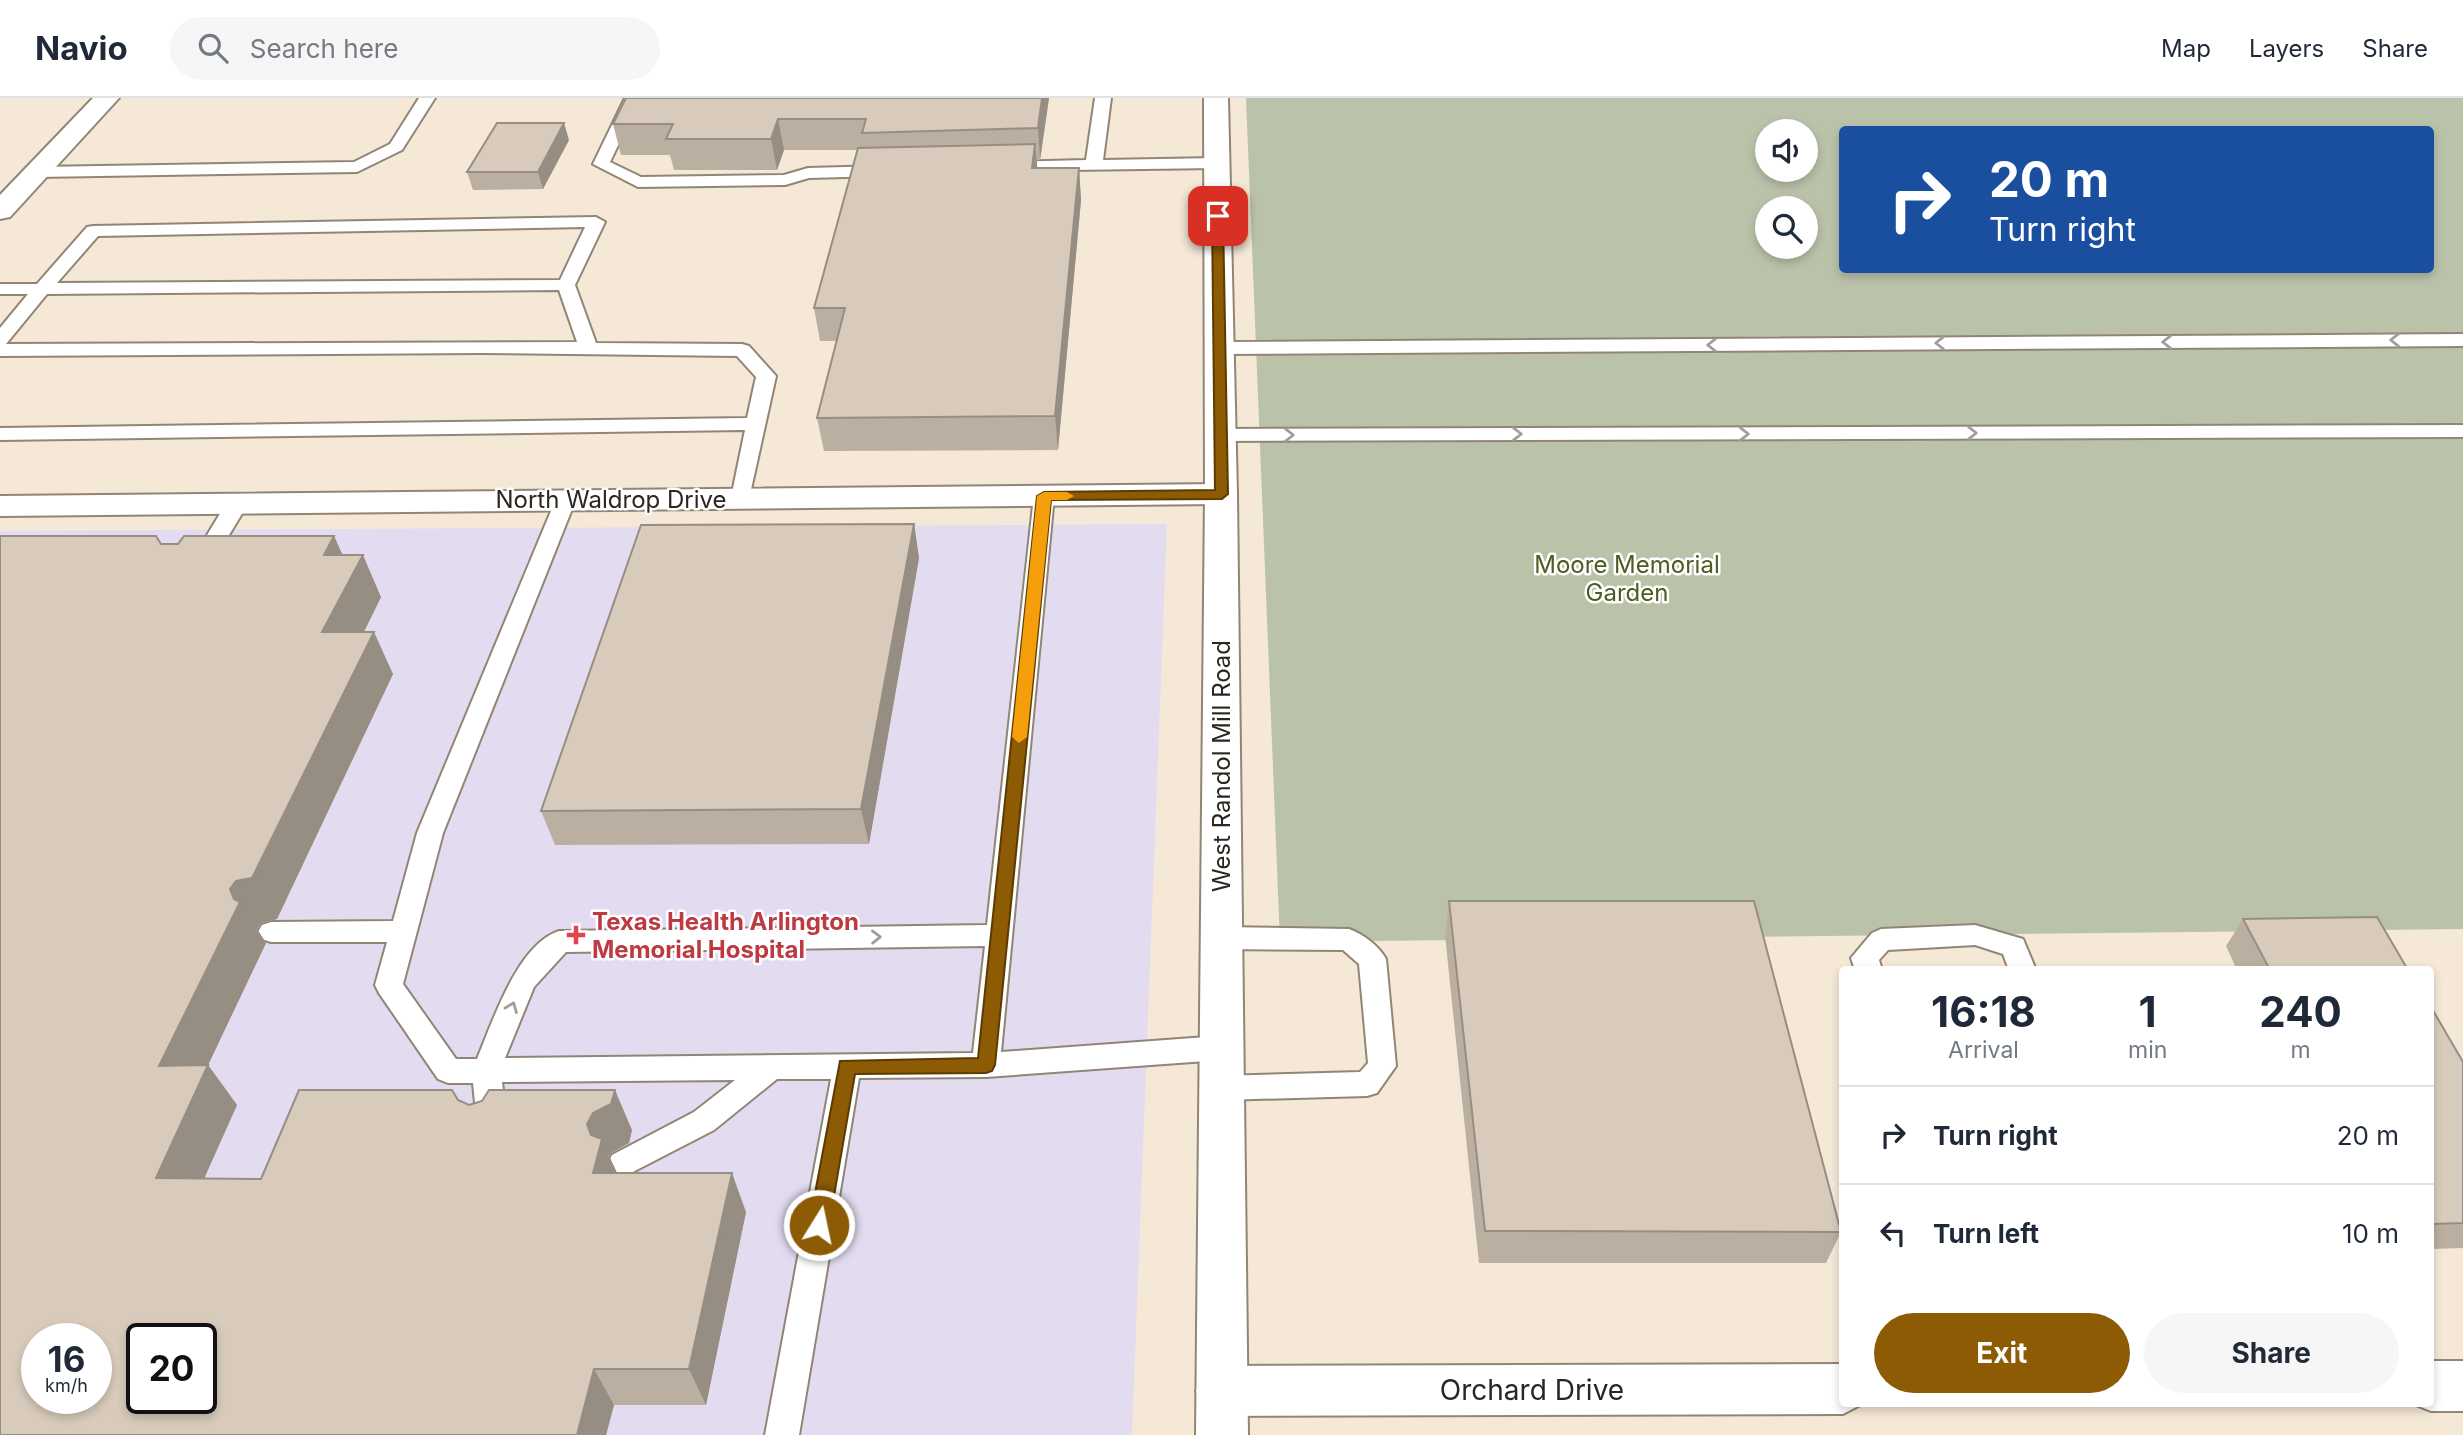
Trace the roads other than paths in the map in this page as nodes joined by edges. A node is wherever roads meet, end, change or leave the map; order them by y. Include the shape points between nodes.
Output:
1 (107, 98) edge
2 (426, 98) edge
3 (633, 98) edge
4 (1103, 98) edge
5 (1216, 98) edge
6 (1217, 163) junction
7 (1094, 165) junction
8 (985, 168) edge
9 (904, 170) edge
10 (37, 172) junction
11 (2, 206) edge
12 (566, 285) junction
13 (0, 289) edge
14 (42, 289) junction
15 (0, 340) edge
16 (2463, 340) edge
17 (588, 348) junction
18 (1220, 348) junction
19 (0, 350) edge
20 (756, 424) junction
21 (2463, 431) edge
22 (0, 434) edge
23 (1221, 435) junction
24 (1222, 494) junction
25 (1044, 496) junction
26 (741, 498) junction
27 (566, 499) junction
28 (238, 502) junction
29 (0, 506) edge
30 (192, 578) edge
31 (403, 931) junction
32 (271, 932) dead end
33 (999, 935) junction
34 (1220, 938) junction
35 (1868, 966) edge
36 (2022, 966) edge
37 (986, 1065) junction
38 (847, 1067) junction
39 (769, 1068) junction
40 (1221, 1068) junction
41 (486, 1070) junction
42 (492, 1129) edge
43 (623, 1164) dead end
44 (2434, 1386) edge
45 (2463, 1386) edge
46 (1839, 1389) edge
47 (1222, 1413) edge
48 (782, 1435) edge

1 - 10 street
2 - 10 lane via 396,148 357,167
3 - 9 lane via 601,164 638,182 785,180 808,173
4 - 7 lane
5 - 6 street, West Randol Mill Road
6 - 7 lane
6 - 18 street, West Randol Mill Road
7 - 8 lane
10 - 11 street
12 - 14 lane
12 - 14 lane via 596,222 93,231
12 - 17 lane
13 - 14 lane
14 - 15 lane
16 -> 18 lane
17 - 19 lane
17 - 20 lane via 742,350 766,376
18 - 23 street, West Randol Mill Road
20 - 22 lane
20 - 26 lane
23 -> 21 lane
23 - 24 street, West Randol Mill Road
24 - 25 street, North Waldrop Drive
24 - 34 street, West Randol Mill Road
25 - 26 street, North Waldrop Drive
25 - 33 lane
26 - 27 street, North Waldrop Drive
27 - 28 street, North Waldrop Drive
27 - 31 lane via 430,833
28 - 29 street, North Waldrop Drive
28 - 30 lane
31 - 32 lane
31 - 41 lane via 389,985 448,1071
33 - 37 lane
41 -> 33 lane via 523,981 559,942
34 - 40 street, West Randol Mill Road
34 - 40 lane via 1349,940 1373,959 1382,1066 1367,1084
35 - 36 lane via 1865,958 1881,940 1975,935 2014,946
37 - 38 lane
37 - 40 lane
38 - 39 lane
38 - 48 lane
39 - 41 lane
39 - 43 lane via 704,1121
40 - 47 street, West Randol Mill Road
41 - 42 lane
44 - 45 street
46 - 47 street, Orchard Drive

